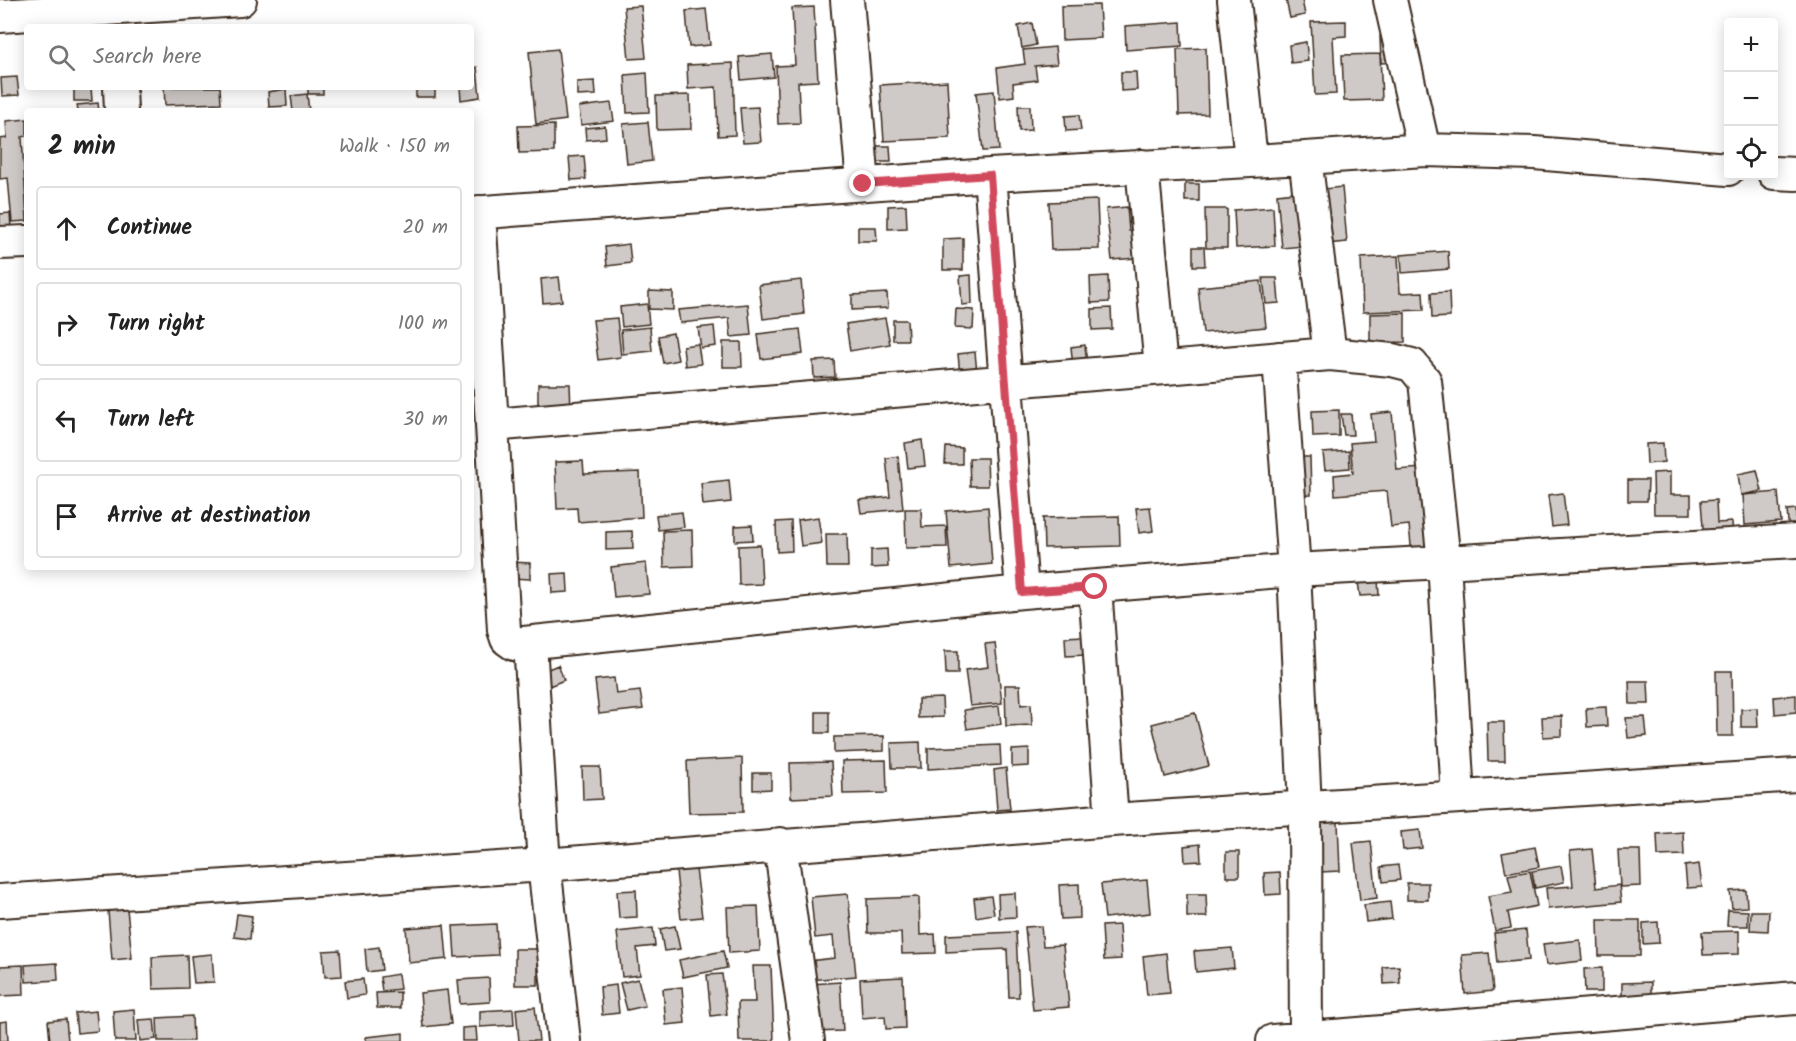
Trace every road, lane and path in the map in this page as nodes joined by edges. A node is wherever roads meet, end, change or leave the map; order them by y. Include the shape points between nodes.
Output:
1 (240, 0) edge
2 (848, 0) edge
3 (1234, 0) edge
4 (1390, 0) edge
5 (114, 12) edge
6 (0, 16) edge
7 (120, 90) edge
8 (121, 108) edge
9 (1424, 150) junction
10 (1305, 158) junction
11 (1251, 160) junction
12 (1142, 166) junction
13 (1724, 169) edge
14 (1778, 173) edge
15 (1796, 174) edge
16 (990, 175) junction
17 (863, 184) junction
18 (475, 212) edge
19 (24, 242) edge
20 (0, 243) edge
21 (1330, 354) junction
22 (1279, 358) junction
23 (1161, 368) junction
24 (1006, 381) junction
25 (492, 424) junction
26 (1796, 541) edge
27 (1444, 562) junction
28 (1294, 570) junction
29 (1095, 587) junction
30 (1022, 592) junction
31 (530, 643) junction
32 (1796, 775) edge
33 (1458, 797) junction
34 (1305, 808) junction
35 (1112, 820) junction
36 (780, 844) junction
37 (544, 864) junction
38 (0, 901) edge
39 (1796, 998) edge
40 (1306, 1040) edge
41 (564, 1041) edge
42 (808, 1041) edge
43 (1273, 1041) edge

1 - 5 street
2 - 17 street
3 - 11 street
4 - 9 street
5 - 6 street
7 - 8 street
9 - 10 street
9 - 13 street via 1534,153
10 - 11 street
10 - 21 street
11 - 12 street
12 - 16 street
12 - 23 street
14 - 15 street
16 - 17 street
16 - 24 street
17 - 18 street
18 - 25 street
19 - 20 street
21 - 22 street
21 - 27 street via 1412,365 1425,381
22 - 23 street
22 - 28 street
23 - 24 street
24 - 25 street
24 - 30 street
25 - 31 street via 504,630 514,644
26 - 27 street
27 - 28 street
27 - 33 street
28 - 29 street
28 - 34 street
29 - 30 street
29 - 35 street
30 - 31 street
31 - 37 street
32 - 33 street
33 - 34 street
34 - 35 street
34 - 40 street
35 - 36 street
36 - 37 street
36 - 42 street
37 - 38 street
37 - 41 street
39 - 40 street
40 - 43 street

